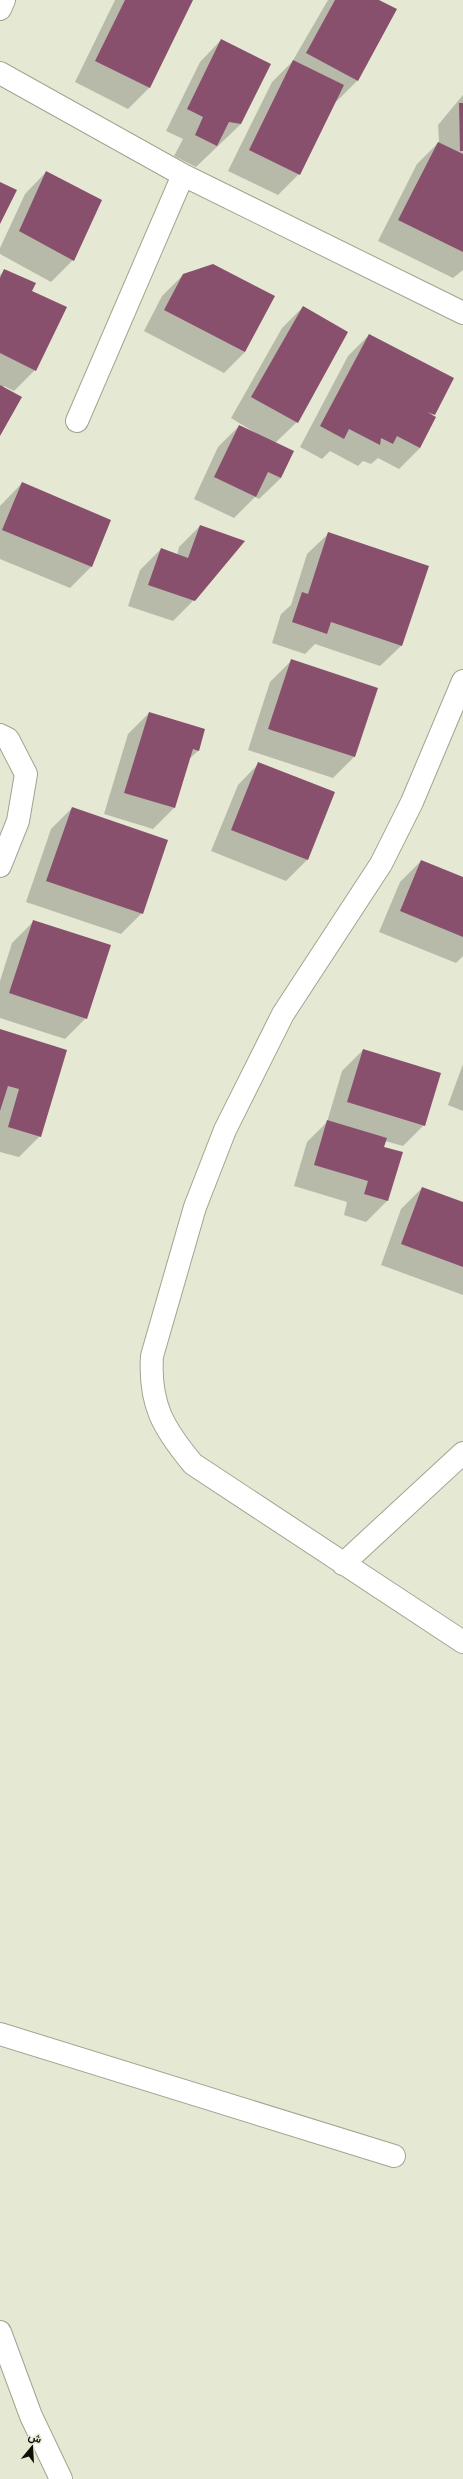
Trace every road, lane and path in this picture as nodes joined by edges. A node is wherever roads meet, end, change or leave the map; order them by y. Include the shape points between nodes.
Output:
1 (4, 0) edge
2 (0, 8) edge
3 (0, 73) edge
4 (182, 176) junction
5 (463, 313) edge
6 (77, 421) dead end
7 (463, 681) edge
8 (0, 735) edge
9 (0, 866) edge
10 (463, 1453) edge
11 (343, 1564) junction
12 (463, 1642) edge
13 (0, 2034) edge
14 (394, 2156) dead end
15 (0, 2332) edge
16 (61, 2479) edge

1 - 2 street
3 - 4 street
4 - 5 street
4 - 6 street
7 - 11 street via 412,802 381,864 283,1014 225,1130 195,1207 152,1356 150,1381 156,1406 170,1437 193,1464
8 - 9 street via 8,739 26,774 18,822
10 - 11 street
11 - 12 street
13 - 14 street
15 - 16 street via 31,2416

